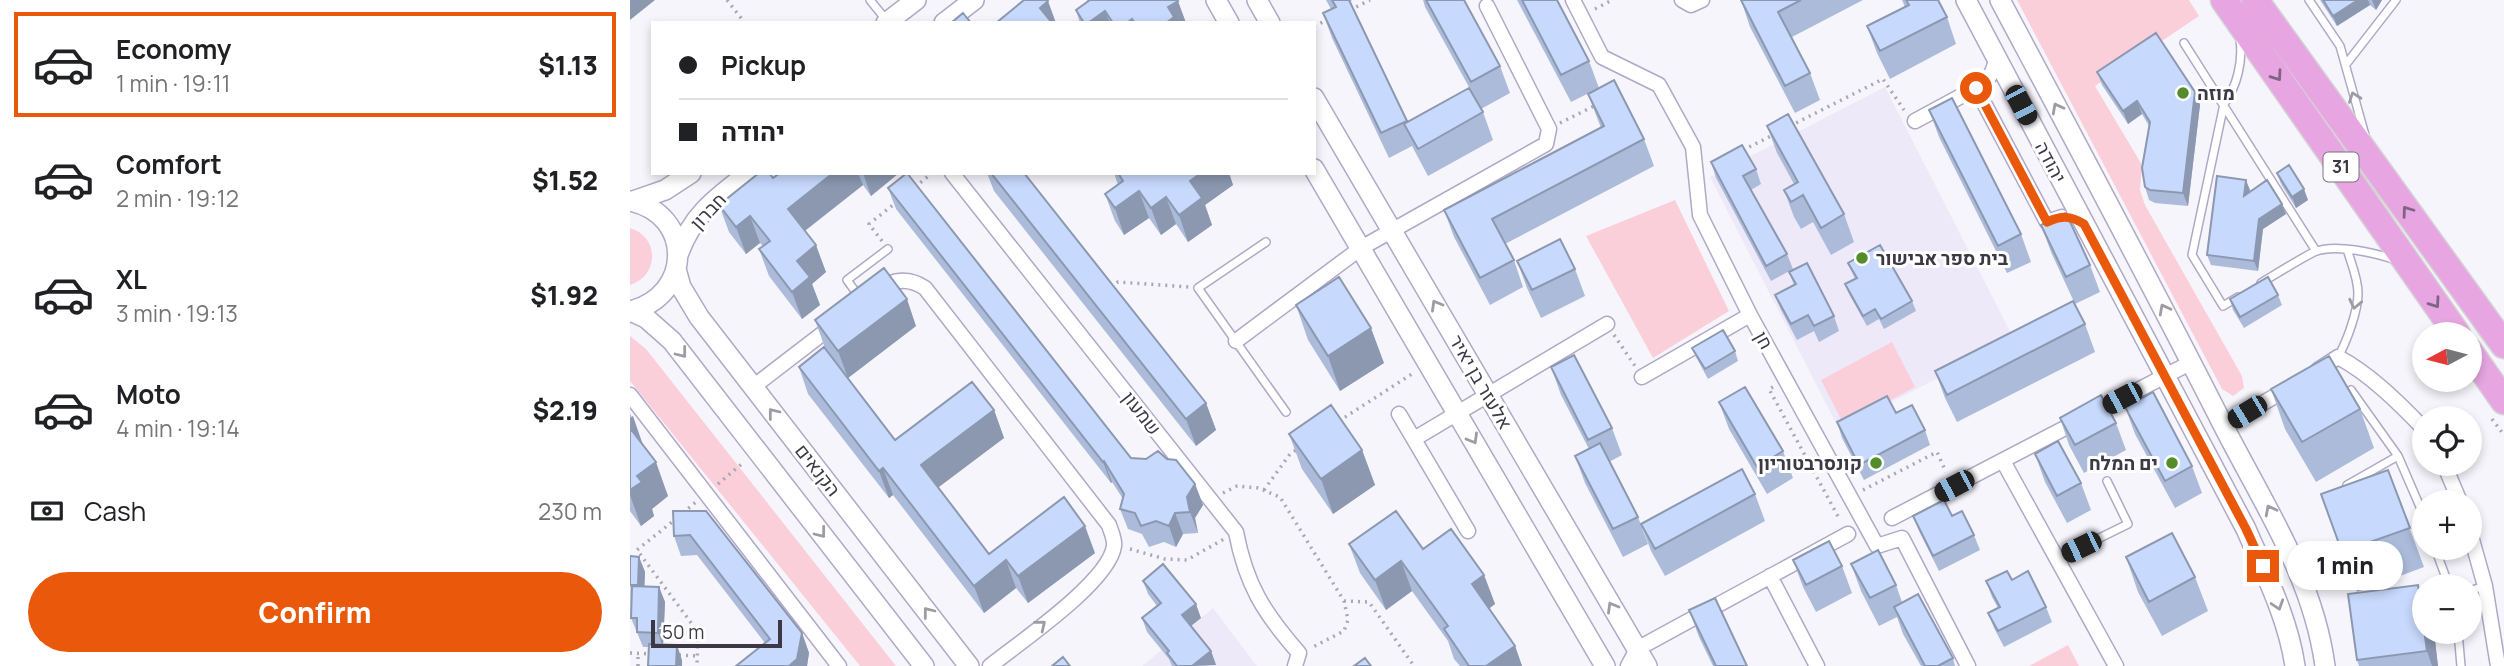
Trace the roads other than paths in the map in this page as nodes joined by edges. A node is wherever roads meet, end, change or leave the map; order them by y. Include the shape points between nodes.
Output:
1 (870, 0) edge
2 (916, 0) edge
3 (974, 0) edge
4 (1216, 0) edge
5 (1257, 0) edge
6 (1573, 0) edge
7 (1682, 0) edge
8 (1702, 0) edge
9 (1966, 0) edge
10 (2000, 0) edge
11 (2255, 0) edge
12 (2309, 0) edge
13 (2396, 0) edge
14 (2225, 2) edge
15 (1487, 6) dead end
16 (886, 21) edge
17 (888, 21) edge
18 (947, 21) edge
19 (1228, 21) edge
20 (1269, 21) edge
21 (2184, 43) dead end
22 (1996, 57) junction
23 (2347, 63) junction
24 (1976, 88) junction
25 (1316, 101) edge
26 (2224, 104) junction
27 (1915, 121) road end
28 (2372, 163) junction
29 (1316, 172) edge
30 (688, 175) edge
31 (746, 175) edge
32 (954, 175) edge
33 (631, 201) edge
34 (2084, 224) junction
35 (1392, 231) junction
36 (1266, 242) dead end
37 (1361, 248) junction
38 (888, 249) road end
39 (2347, 249) junction
40 (2316, 251) junction
41 (677, 263) junction
42 (2409, 265) junction
43 (2258, 285) edge
44 (2246, 292) edge
45 (862, 302) junction
46 (630, 311) edge
47 (1750, 315) junction
48 (2449, 322) edge
49 (1607, 324) road end
50 (1236, 341) junction
51 (2504, 345) edge
52 (2338, 357) junction
53 (2192, 362) junction
54 (2482, 370) edge
55 (2165, 376) junction
56 (1642, 377) road end
57 (753, 387) junction
58 (2351, 390) edge
59 (1488, 394) junction
60 (630, 396) edge
61 (2504, 401) edge
62 (1286, 412) dead end
63 (1457, 412) junction
64 (1399, 415) dead end
65 (2412, 416) edge
66 (2223, 426) junction
67 (1414, 439) junction
68 (2398, 456) junction
69 (2003, 461) junction
70 (2107, 481) dead end
71 (2347, 485) edge
72 (2413, 490) edge
73 (1892, 518) dead end
74 (1468, 531) dead end
75 (1848, 534) road end
76 (2057, 559) junction
77 (2478, 560) edge
78 (1770, 576) junction
79 (2485, 586) junction
80 (2482, 587) edge
81 (2459, 644) edge
82 (1632, 657) edge
83 (1297, 659) edge
84 (839, 666) edge
85 (924, 666) edge
86 (969, 666) edge
87 (990, 666) edge
88 (1605, 666) edge
89 (1647, 666) edge
90 (1817, 666) edge
91 (1968, 666) edge
92 (2116, 666) edge
93 (2295, 666) edge
94 (2325, 666) edge
95 (2461, 666) edge
96 (2498, 666) edge

1 - 16 lane
2 - 17 street
3 - 18 street
4 - 19 street
5 - 20 street
6 - 47 street, חן via 1602,57 1659,85 1693,147 1700,215
7 - 8 street via 1691,5
9 - 22 street, יהודה
53 -> 10 street, יהודה
11 - 28 highway, 31
12 - 23 lane
13 - 23 lane
14 - 26 lane via 2241,41 2241,60
14 -> 42 highway, 31
15 - 35 street via 1549,129 1546,144
21 - 26 lane
22 - 24 street via 1994,71
22 - 34 street, יהודה
28 -> 23 lane
24 - 27 street
24 - 34 street via 2047,222 2065,216
25 - 35 street, אלעזר בן יאיר
26 - 40 lane
26 - 44 lane via 2192,255 2223,306
51 -> 28 highway, 31
29 - 37 street, אלעזר בן יאיר
30 - 33 street, חברון via 664,190
31 - 41 street, חברון via 701,213 685,236
32 - 83 street, שמעון via 1236,532 1256,596
33 - 41 street, הקנאים via 647,206 665,221 676,241
34 - 55 street, יהודה
35 - 37 street
59 -> 35 street, אלעזר בן יאיר
36 - 50 lane via 1198,288
37 - 50 street
37 - 63 street, אלעזר בן יאיר
38 - 45 lane via 847,280
39 - 40 lane
39 - 42 lane via 2377,253
39 -> 52 lane via 2358,295
40 - 43 lane
41 - 46 street, חברון via 664,293
41 - 57 street, הקנאים via 689,302
42 -> 48 highway, 31
45 - 57 street
87 -> 45 street via 1092,584 1110,560 1114,545 1109,525 925,288 914,281 888,283
46 -> 85 street, הקנאים via 646,318 672,341
47 - 56 street
47 - 91 street, חן via 1877,546 1902,538
49 - 59 street
50 - 62 lane
52 - 65 street
52 - 66 street
53 - 55 street
53 - 66 street, יהודה
54 - 61 highway
55 - 69 street
55 -> 93 street, יהודה via 2257,554 2277,602
86 -> 57 street, הקנאים
58 - 68 lane
59 - 63 street
82 -> 59 street, אלעזר בן יאיר
60 - 84 street
63 - 67 street
63 -> 88 street, אלעזר בן יאיר
64 - 67 street
94 -> 66 street, יהודה via 2314,615 2291,554
67 - 74 street
68 - 71 lane
68 - 72 lane
69 - 73 street
69 - 76 street
70 - 76 lane via 2128,524
75 - 78 street
76 - 92 street
77 - 79 street
78 - 82 street
78 - 90 street
79 - 80 lane
79 - 96 street
81 - 95 lane
82 - 89 street, אלעזר בן יאיר

